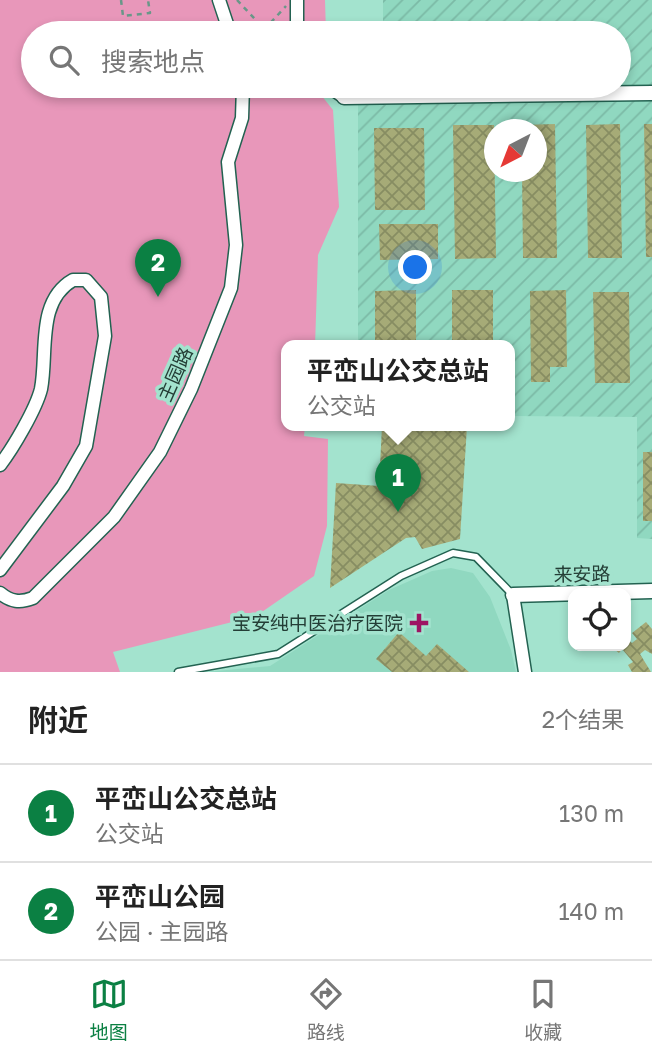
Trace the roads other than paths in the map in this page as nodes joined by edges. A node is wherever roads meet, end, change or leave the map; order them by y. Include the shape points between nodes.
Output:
1 (219, 0) edge
2 (292, 3) edge
3 (226, 21) edge
4 (295, 21) edge
5 (631, 93) edge
6 (652, 93) edge
7 (243, 98) edge
8 (0, 465) edge
9 (0, 570) edge
10 (652, 591) edge
11 (0, 593) edge
12 (513, 595) junction
13 (178, 672) edge
14 (525, 672) edge

1 - 3 street
2 - 4 street
5 - 6 street
7 - 11 street, 主园路 via 242,118 228,162 236,245 231,288 191,389 160,452 114,517 33,598 18,602
8 - 9 street via 40,390 44,338 55,297 74,280 86,280 101,297 105,336 86,446 63,486
10 - 12 street, 来安路
12 - 13 lane via 476,557 453,553 401,576 278,654
12 - 14 street

